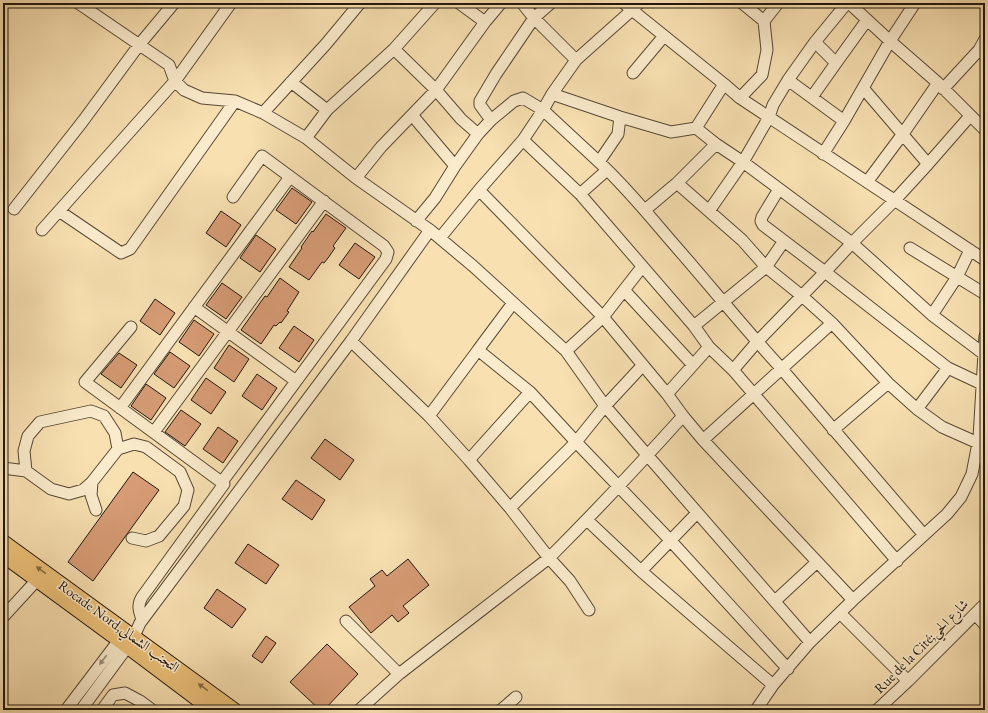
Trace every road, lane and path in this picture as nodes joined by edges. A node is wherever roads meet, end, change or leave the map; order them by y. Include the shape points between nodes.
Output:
1 (78, 3) edge
2 (174, 3) edge
3 (231, 3) edge
4 (360, 3) edge
5 (435, 3) edge
6 (459, 3) edge
7 (501, 3) edge
8 (522, 3) edge
9 (551, 3) edge
10 (742, 3) edge
11 (778, 3) edge
12 (848, 3) edge
13 (915, 3) edge
14 (632, 5) edge
15 (534, 18) junction
16 (867, 20) junction
17 (764, 21) junction
18 (485, 22) junction
19 (664, 36) junction
20 (985, 39) edge
21 (890, 41) junction
22 (815, 42) junction
23 (139, 45) junction
24 (394, 49) junction
25 (982, 52) edge
26 (576, 60) junction
27 (836, 63) junction
28 (633, 73) dead end
29 (788, 80) junction
30 (175, 81) junction
31 (291, 82) junction
32 (724, 84) junction
33 (941, 86) junction
34 (863, 88) junction
35 (436, 90) junction
36 (552, 94) junction
37 (812, 97) junction
38 (740, 98) junction
39 (235, 101) junction
40 (327, 110) junction
41 (543, 110) junction
42 (263, 113) junction
43 (412, 115) junction
44 (970, 116) junction
45 (620, 117) junction
46 (769, 117) junction
47 (491, 120) junction
48 (844, 120) junction
49 (696, 128) junction
50 (985, 130) edge
51 (478, 134) junction
52 (902, 134) junction
53 (306, 138) junction
54 (523, 140) junction
55 (716, 144) junction
56 (823, 154) junction
57 (743, 162) junction
58 (928, 164) junction
59 (455, 166) junction
60 (603, 166) junction
61 (290, 177) junction
62 (356, 178) junction
63 (867, 182) junction
64 (677, 184) junction
65 (779, 189) junction
66 (480, 190) junction
67 (580, 194) junction
68 (233, 197) dead end
69 (895, 200) junction
70 (324, 201) junction
71 (14, 209) dead end
72 (59, 210) junction
73 (645, 210) junction
74 (709, 210) junction
75 (416, 221) junction
76 (42, 230) dead end
77 (430, 230) junction
78 (440, 238) junction
79 (784, 242) junction
80 (852, 243) junction
81 (910, 248) dead end
82 (970, 250) junction
83 (985, 260) edge
84 (642, 267) junction
85 (766, 267) junction
86 (825, 272) junction
87 (957, 277) junction
88 (624, 290) junction
89 (985, 294) edge
90 (802, 296) junction
91 (724, 302) junction
92 (513, 304) junction
93 (194, 307) junction
94 (932, 315) junction
95 (603, 317) junction
96 (832, 323) junction
97 (694, 326) junction
98 (131, 327) dead end
99 (228, 331) junction
100 (985, 336) edge
101 (351, 341) junction
102 (757, 342) junction
103 (709, 346) junction
104 (478, 350) junction
105 (566, 351) junction
106 (984, 354) junction
107 (643, 365) junction
108 (693, 365) junction
109 (781, 368) junction
110 (948, 368) junction
111 (733, 370) junction
112 (296, 381) junction
113 (888, 383) junction
114 (982, 384) junction
115 (530, 392) junction
116 (667, 394) junction
117 (753, 394) junction
118 (605, 406) junction
119 (120, 408) junction
120 (917, 409) junction
121 (429, 416) junction
122 (683, 416) junction
123 (833, 430) junction
124 (154, 432) junction
125 (703, 440) junction
126 (576, 442) junction
127 (978, 443) junction
128 (118, 449) junction
129 (648, 456) junction
130 (469, 460) junction
131 (3, 468) edge
132 (26, 471) junction
133 (92, 482) junction
134 (222, 482) junction
135 (619, 487) junction
136 (510, 508) junction
137 (96, 510) dead end
138 (697, 513) junction
139 (587, 520) junction
140 (924, 535) junction
141 (132, 538) dead end
142 (670, 540) junction
143 (3, 542) edge
144 (3, 555) edge
145 (549, 558) junction
146 (897, 561) junction
147 (817, 562) junction
148 (641, 571) junction
149 (37, 580) junction
150 (853, 600) junction
151 (775, 601) junction
152 (985, 604) edge
153 (589, 610) dead end
154 (840, 613) junction
155 (975, 614) junction
156 (3, 617) edge
157 (141, 621) junction
158 (346, 621) dead end
159 (985, 624) edge
160 (126, 639) junction
161 (810, 642) junction
162 (788, 669) junction
163 (399, 674) junction
164 (908, 681) junction
165 (773, 685) junction
166 (516, 697) dead end
167 (66, 710) edge
168 (81, 710) edge
169 (102, 710) edge
170 (152, 710) edge
171 (212, 710) edge
172 (234, 710) edge
173 (359, 710) edge
174 (501, 710) edge
175 (756, 710) edge
176 (878, 710) edge

1 - 23 street
2 - 23 street
3 - 30 street
4 - 31 street
5 - 24 street
6 - 18 street
7 - 18 street
8 - 15 street
9 - 15 street
10 - 17 street
11 - 17 street
12 - 16 street
12 - 22 street
13 - 21 street
14 - 19 street
14 - 26 street
15 - 26 street
15 - 47 street via 480,101 480,105
16 - 21 street
16 - 27 street
17 - 38 street via 767,50 762,75
18 - 35 street
19 - 28 street
19 - 32 street
20 - 25 street
21 - 33 street
21 - 34 street
22 - 27 street
22 - 29 street
23 - 30 street via 169,65
23 - 71 street
24 - 35 street
24 - 40 street
25 - 33 street
26 - 36 street
27 - 37 street
29 - 37 street
29 - 46 street
30 - 39 street via 184,90 202,98
30 - 72 street
31 - 40 street
31 - 42 street
32 - 38 street
32 - 49 street
33 - 44 street
33 - 52 street
34 - 48 street
34 - 52 street
35 - 43 street
35 - 51 street
36 - 41 street
36 - 45 street
37 - 48 street
38 - 46 street
39 - 42 street
39 - 72 street via 130,249 122,253
40 - 53 street
41 - 47 street via 523,98 514,101
41 - 54 street
41 - 60 street
42 - 53 street
43 - 59 street
43 - 62 street
44 - 50 street
44 - 58 street
45 - 49 street via 670,132
45 - 60 street via 618,134
46 - 56 street
46 - 57 street
47 - 51 street
48 - 56 street
49 - 55 street
51 - 59 street
52 - 58 street
52 - 63 street
53 - 62 street
54 - 66 street
54 - 67 street
55 - 57 street
55 - 64 street
56 - 63 street
57 - 65 street
57 - 74 street
58 - 69 street
59 - 75 street via 435,198
60 - 67 street
60 - 73 street
61 - 68 street via 262,156
61 - 70 street
61 - 93 street
62 - 75 street
63 - 69 street
64 - 73 street
64 - 74 street
65 - 79 street via 761,222
65 - 80 street
66 - 78 street
66 - 95 street
67 - 84 street
69 - 80 street
69 - 82 street
70 - 99 street
70 - 112 street via 384,246 388,252 386,259
72 - 76 street
73 - 91 street
74 - 85 street via 742,240
75 - 77 street
77 - 78 street
77 - 101 street
78 - 92 street
79 - 85 street
79 - 86 street
80 - 86 street
80 - 94 street
81 - 87 street
82 - 83 street
82 - 87 street
84 - 88 street
84 - 97 street
85 - 90 street
85 - 91 street
86 - 90 street
86 - 110 street
87 - 89 street
87 - 94 street
88 - 95 street
88 - 108 street
90 - 96 street
90 - 102 street
91 - 97 street
91 - 102 street
92 - 104 street
92 - 105 street
93 - 99 street
93 - 119 street
94 - 106 street
95 - 105 street
95 - 107 street
96 - 109 street
96 - 113 street
97 - 103 street
98 - 119 street via 85,382
99 - 112 street
99 - 124 street
100 - 106 street
101 - 121 street
101 - 157 street
102 - 109 street
102 - 111 street
103 - 108 street
103 - 111 street
104 - 115 street
104 - 121 street
105 - 118 street
106 - 114 street
107 - 116 street
107 - 118 street
108 - 116 street
109 - 117 street
109 - 123 street
110 - 114 street
110 - 120 street
111 - 117 street
112 - 134 street
113 - 120 street
113 - 123 street
114 - 127 street
115 - 126 street
115 - 130 street
116 - 122 street
117 - 125 street
117 - 146 street
118 - 126 street
118 - 129 street
119 - 124 street
120 - 127 street via 942,427
121 - 130 street
122 - 125 street
122 - 129 street
123 - 140 street
124 - 134 street
125 - 147 street
126 - 135 street
126 - 136 street
127 - 140 street via 972,474 961,496 947,514
128 - 132 street via 115,433 104,416 91,411 40,422 28,436 24,451
128 - 133 street
128 - 141 street via 134,444 146,447 180,472 188,490 184,506 159,536 146,541
129 - 135 street
129 - 138 street
130 - 136 street
131 - 132 street
132 - 133 street via 51,489 69,494 82,490
133 - 137 street via 91,495
134 - 157 street via 224,484 142,597 139,604
135 - 139 street
135 - 142 street
136 - 145 street
138 - 142 street
138 - 151 street
139 - 145 street
139 - 148 street
140 - 146 street
142 - 148 street
142 - 162 street
160 -> 143 main road, Rocade Nord,التجنب الشمالي
144 - 149 main road, Rocade Nord,التجنب الشمالي
145 - 153 street via 570,581
145 - 163 street
146 - 150 street
147 - 150 street
147 - 151 street
148 - 165 street
149 - 156 street
149 - 160 main road, Rocade Nord,التجنب الشمالي
150 - 154 street
151 - 161 street
152 - 155 street, Rue de la Cité;شارع الحي
154 - 161 street
154 - 164 street
155 - 159 street
155 - 164 street, Rue de la Cité;شارع الحي
157 - 160 street
158 - 163 street
160 -> 167 street
160 - 168 street
160 - 171 main road, Rocade Nord,التجنب الشمالي
172 -> 160 main road, Rocade Nord,التجنب الشمالي
161 - 162 street
162 - 165 street
163 - 173 street
164 - 176 street, Rue de la Cité;شارع الحي
165 - 175 street
166 - 174 street
169 - 170 street via 113,695 125,694

